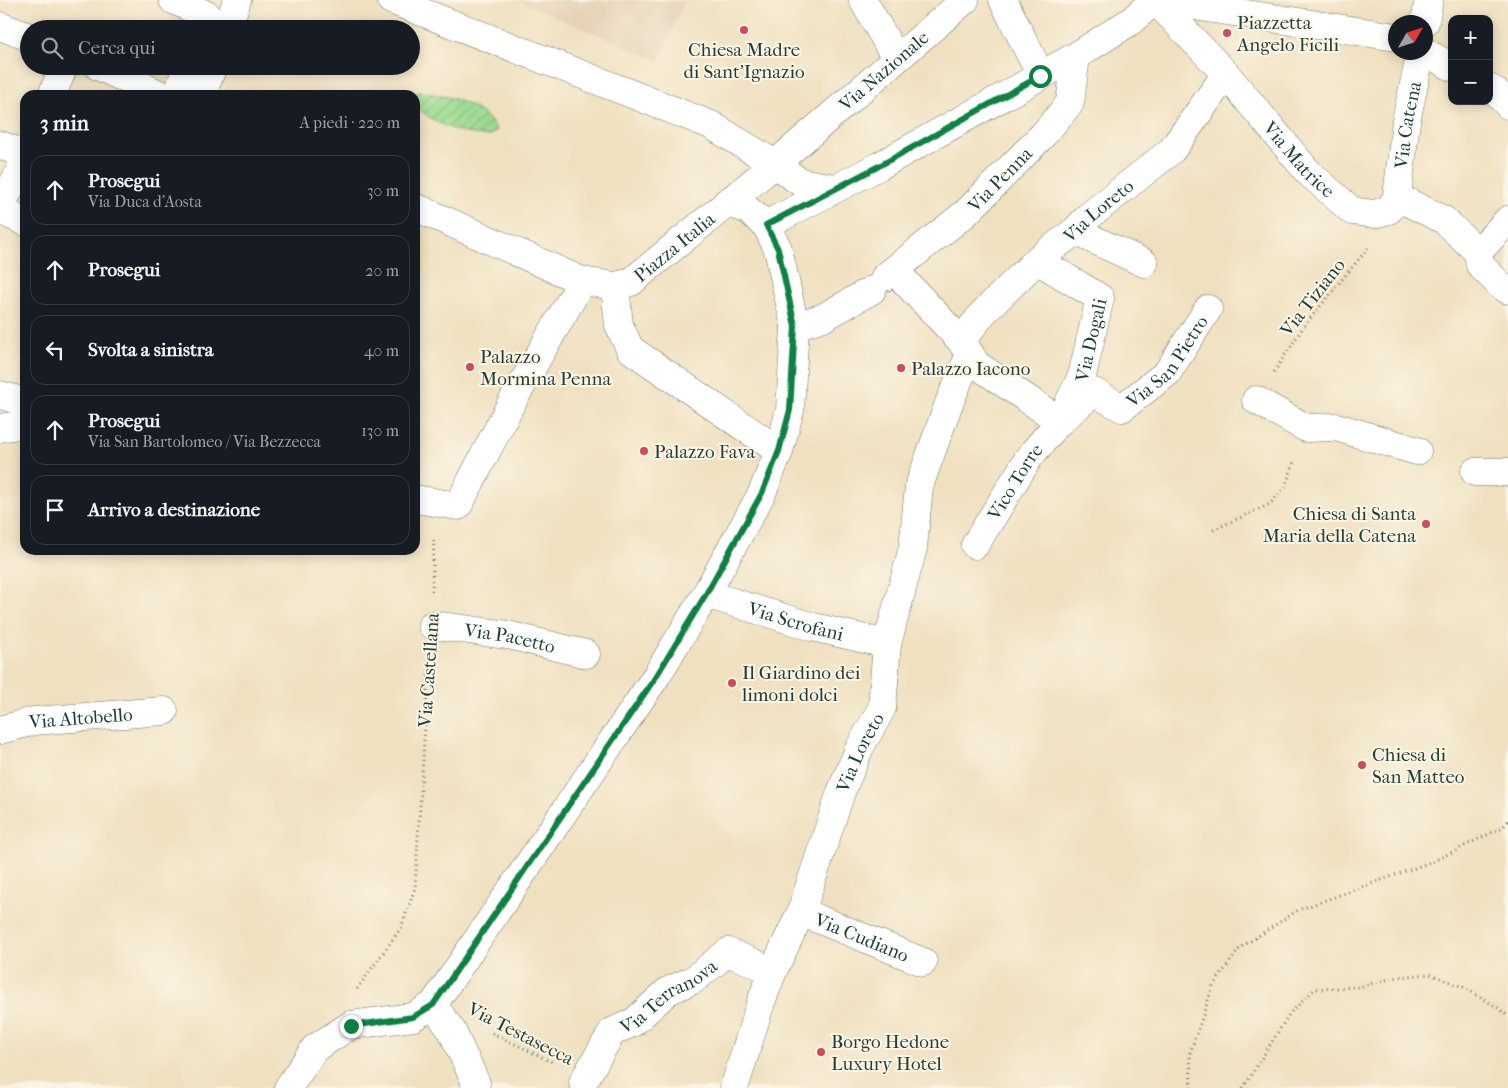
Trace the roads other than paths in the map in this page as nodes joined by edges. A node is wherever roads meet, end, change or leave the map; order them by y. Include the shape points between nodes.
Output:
1 (173, 0) edge
2 (238, 0) edge
3 (391, 0) edge
4 (864, 0) edge
5 (965, 0) edge
6 (1004, 0) edge
7 (1155, 0) edge
8 (212, 18) edge
9 (0, 26) edge
10 (20, 34) edge
11 (1388, 36) edge
12 (1076, 56) junction
13 (1433, 56) edge
14 (896, 58) junction
15 (1033, 60) dead end
16 (1418, 60) edge
17 (1448, 65) edge
18 (1226, 74) junction
19 (60, 75) edge
20 (118, 75) edge
21 (185, 75) edge
22 (210, 75) edge
23 (54, 90) edge
24 (150, 90) edge
25 (179, 90) edge
26 (204, 90) edge
27 (1493, 90) edge
28 (1508, 105) edge
29 (824, 120) joint
30 (0, 145) edge
31 (20, 152) edge
32 (775, 164) junction
33 (20, 171) edge
34 (835, 188) junction
35 (727, 202) junction
36 (1393, 204) junction
37 (0, 208) edge
38 (420, 210) edge
39 (20, 219) edge
40 (1508, 220) edge
41 (766, 225) junction
42 (1075, 231) junction
43 (1478, 252) junction
44 (1037, 260) junction
45 (1144, 263) dead end
46 (884, 279) junction
47 (582, 281) junction
48 (615, 286) junction
49 (1504, 288) edge
50 (1208, 309) dead end
51 (795, 326) junction
52 (965, 347) junction
53 (0, 395) edge
54 (1256, 400) road end
55 (20, 401) edge
56 (1060, 421) junction
57 (20, 425) edge
58 (0, 428) edge
59 (1417, 450) dead end
60 (779, 451) junction
61 (1475, 472) dead end
62 (1508, 472) edge
63 (425, 500) edge
64 (975, 545) dead end
65 (706, 594) junction
66 (432, 625) road end
67 (887, 644) junction
68 (586, 654) dead end
69 (164, 711) dead end
70 (0, 730) edge
71 (801, 912) junction
72 (923, 962) dead end
73 (773, 971) junction
74 (433, 1005) junction
75 (583, 1082) road end
76 (288, 1088) edge
77 (475, 1088) edge
78 (734, 1088) edge

1 - 8 street
2 - 8 street
3 - 32 street via 710,125
4 - 14 street
5 - 14 street, Via Nazionale
6 - 15 street
7 - 11 street
7 - 12 street
7 - 18 street, Via Matrice
9 - 10 street
12 - 34 street
12 - 46 street, Via Penna via 1070,103 1043,135 966,213
13 - 17 street
14 - 29 street, Via Nazionale
16 - 36 street, Via Catena
18 - 36 street, Via Matrice via 1308,172 1352,211 1374,214
18 - 42 street, Via Loreto via 1172,150 1089,216
19 - 23 street
20 - 24 street
21 - 25 street
22 - 26 street
27 - 28 street
29 - 32 street, Piazza Italia
30 - 31 street
32 - 34 street via 800,182
32 - 35 street, Piazza Italia
33 - 37 street
34 - 41 street
35 - 41 street via 748,210
35 - 48 street, Piazza Italia via 631,282
36 - 43 street via 1444,220
37 - 39 street
38 - 47 street, Piazza Italia
40 - 43 street
41 - 51 street via 778,249
42 - 44 street, Via Loreto
42 - 45 street
43 - 49 street via 1480,265
44 - 52 street, Via Loreto via 984,312
44 - 56 street, Via Dogali via 1100,298 1082,376
46 - 51 street, Via Penna via 824,317
46 - 52 street
47 - 48 street, Piazza Italia
47 - 63 street via 512,402 458,506
48 - 60 street via 619,325 630,349
50 - 56 street, Via San Pietro via 1168,373 1122,408 1094,392
51 - 60 street via 790,410
52 - 56 street via 977,365
52 - 67 street, Via Loreto via 919,486 913,548
53 - 55 street
54 - 59 street via 1306,428 1336,427
56 - 64 street, Vico Torre via 1030,456
57 - 58 street
60 - 65 street via 762,493
61 - 62 street
65 - 67 street, Via Scrofani via 813,627
65 - 74 street via 657,675
66 - 68 street, Via Pacetto via 508,635
67 - 71 street, Via Loreto via 882,708 841,792
69 - 70 street, Via Altobello via 34,721
71 - 72 street, Via Cudiano
71 - 73 street, Via Loreto
73 - 75 street, Via Terranova via 728,952 693,980 668,991 634,1022 612,1032
73 - 78 street, Via Loreto
74 - 76 street via 413,1017 351,1026 315,1048
74 - 77 street via 452,1031 476,1083

